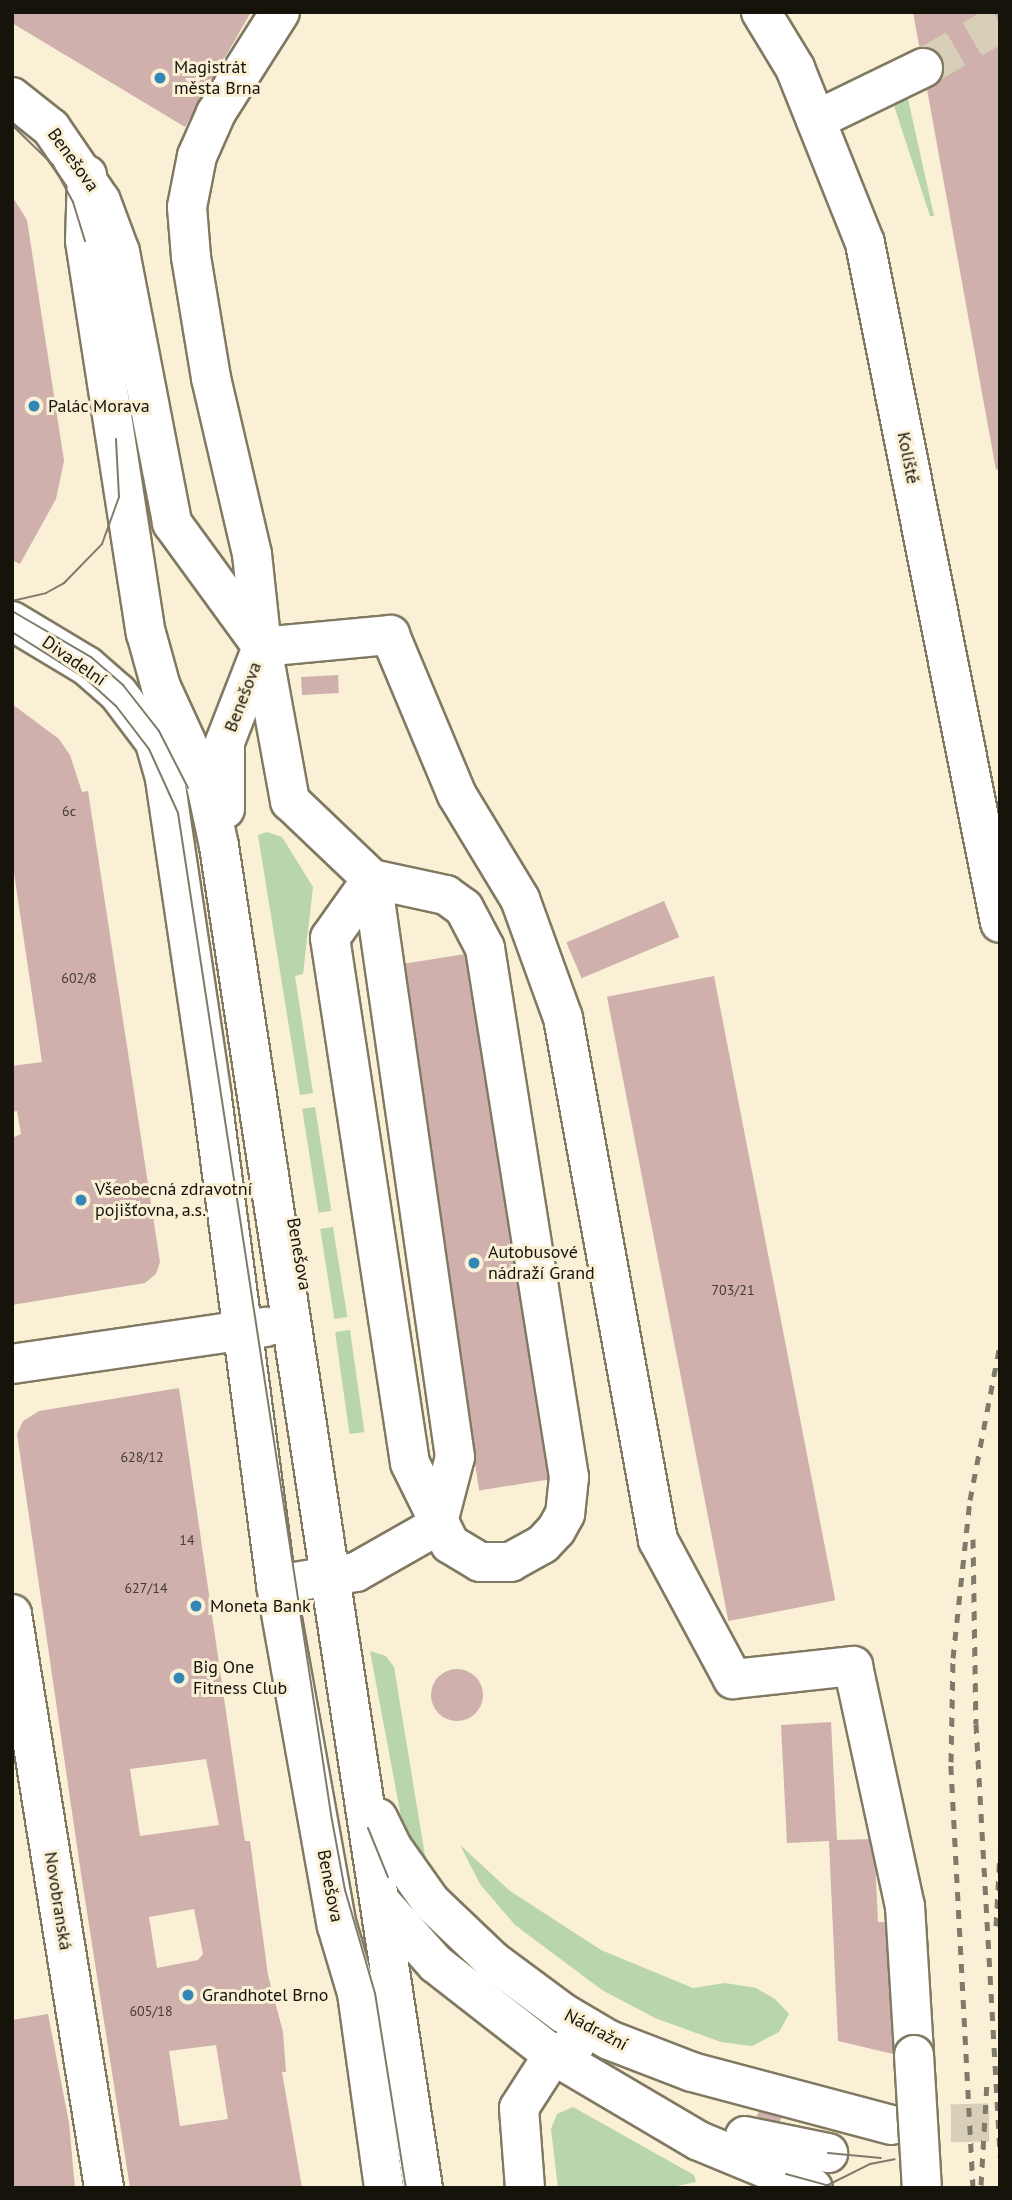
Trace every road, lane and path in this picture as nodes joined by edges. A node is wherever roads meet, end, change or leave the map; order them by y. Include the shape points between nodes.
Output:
1 (280, 12) edge
2 (761, 12) edge
3 (923, 68) tunnel mouth
4 (12, 97) edge
5 (816, 120) junction
6 (87, 175) junction
7 (12, 621) edge
8 (262, 647) junction
9 (155, 743) junction
10 (203, 848) junction
11 (372, 879) junction
12 (227, 896) junction
13 (1000, 923) edge
14 (247, 951) junction
15 (263, 1184) junction
16 (277, 1226) junction
17 (295, 1280) junction
18 (279, 1325) junction
19 (12, 1364) edge
20 (438, 1527) junction
21 (331, 1576) junction
22 (276, 1585) junction
23 (12, 1614) edge
24 (378, 1818) junction
25 (384, 1901) junction
26 (609, 2040) junction
27 (561, 2050) junction
28 (828, 2153) junction
29 (102, 2178) edge
30 (790, 2183) edge
31 (384, 2188) edge
32 (423, 2188) edge
33 (525, 2188) edge
34 (922, 2188) edge

1 - 8 street via 216,113 197,156 187,207 211,378 252,554
2 - 5 street, Koliště via 795,68
3 - 5 street
4 - 6 street, Benešova via 51,128
5 - 13 street, Koliště via 865,243
6 - 8 street, Benešova via 114,229 120,252 172,523
6 - 12 street via 85,241 146,633 165,696 206,785
7 - 9 street, Divadelní via 87,666 118,693
8 - 11 street via 290,801
8 - 14 street, Benešova via 233,713 223,774
8 - 34 street, bridge via 390,635 457,795 520,899 563,1018 658,1540 733,1679 853,1666 905,1906
9 - 10 street, Divadelní via 188,788
9 - 18 street, Benešova via 165,779 212,1098
10 - 12 street
10 - 15 street via 240,1098
11 - 20 street via 455,1457
11 - 20 street via 330,938 410,1463
11 - 20 street via 446,895 464,908 485,948 569,1478 565,1514 556,1530 543,1544 511,1562 480,1562 450,1544
12 - 14 street
12 - 16 street
14 - 17 street, Benešova
15 - 16 street
15 - 17 street
16 - 17 street
17 - 18 street, Benešova
18 - 19 street
18 - 21 street, Benešova
18 - 22 street, Benešova
20 - 21 street via 375,1564
21 - 22 street
21 - 24 street, Benešova
21 - 25 street via 351,1833 359,1860
22 - 31 street, Benešova via 337,1926 357,1993
23 - 29 street, Novobranská
24 - 25 street, Benešova
24 - 26 street, Nádražní via 412,1879 462,1934 526,1987
25 - 27 street via 407,1905
25 - 32 street, Benešova
26 - 27 street
26 - 28 street, Nádražní via 692,2072 892,2125
27 - 28 street via 759,2141
27 - 30 street via 699,2141
27 - 33 street via 519,2108
28 - 30 street, Nádražní

